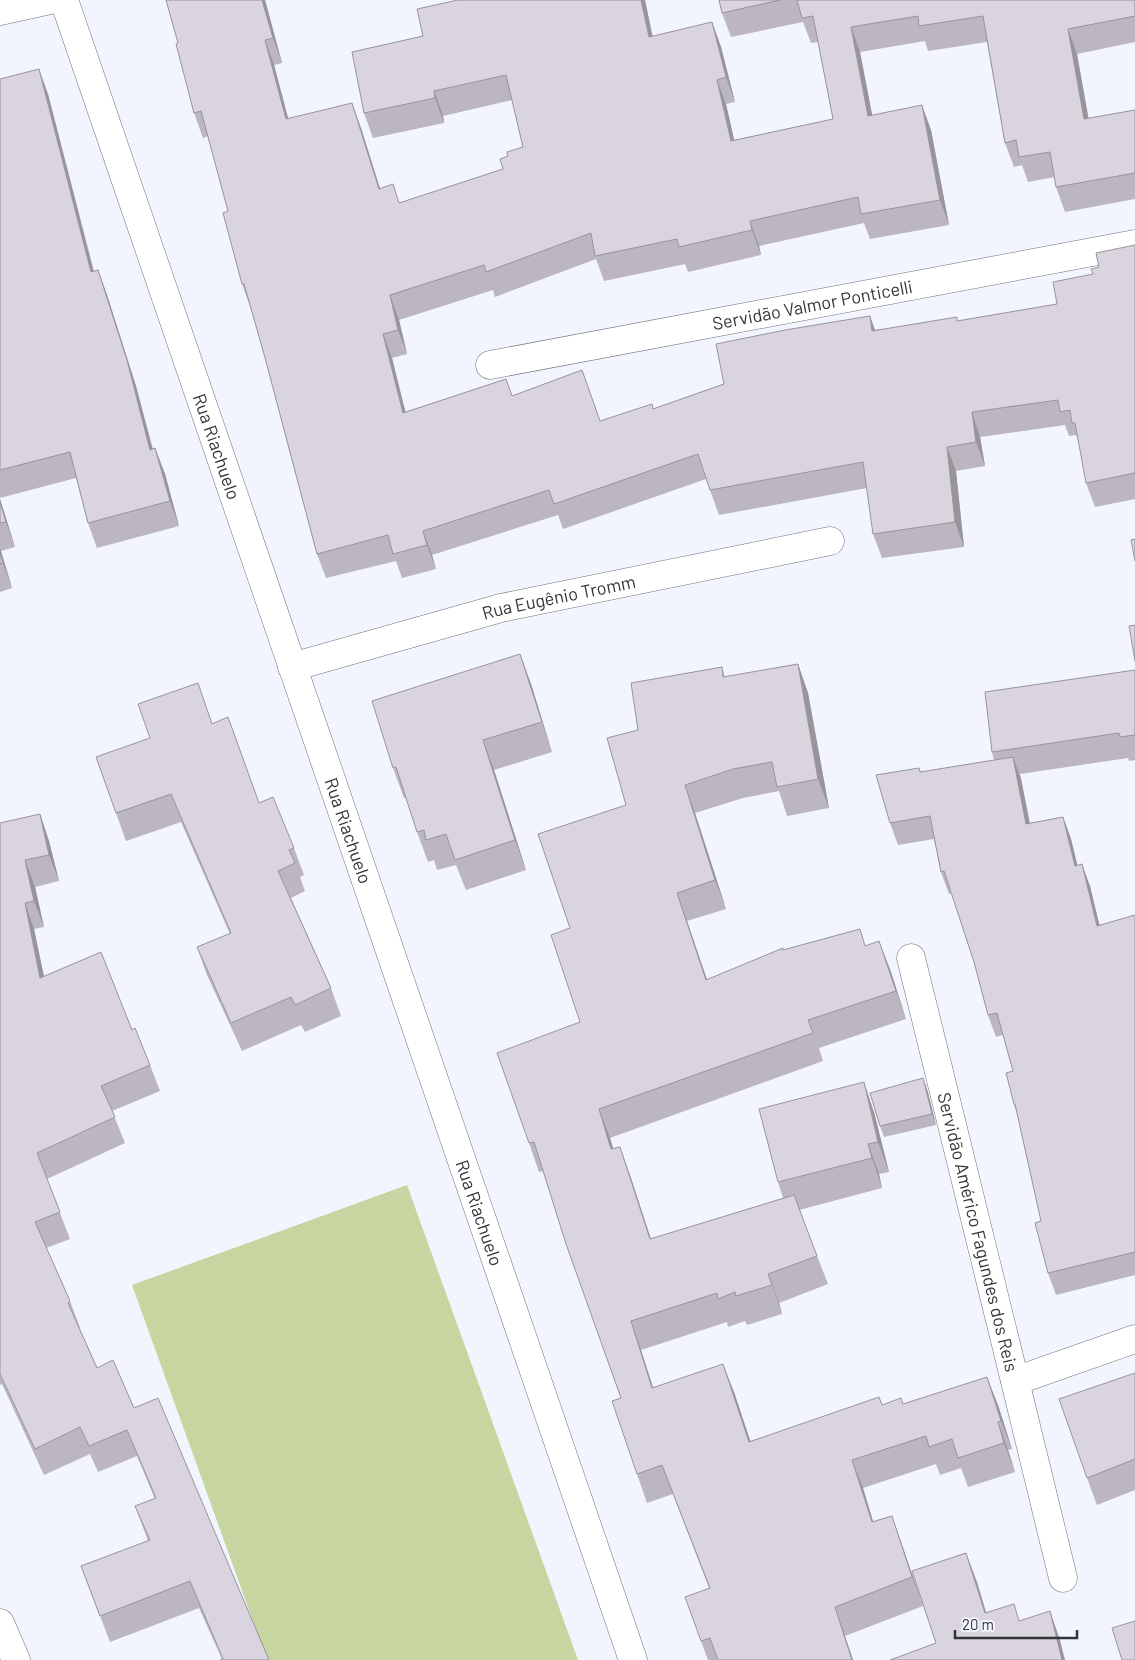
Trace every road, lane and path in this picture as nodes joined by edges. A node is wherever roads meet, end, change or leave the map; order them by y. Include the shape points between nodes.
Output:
1 (50, 0) edge
2 (64, 0) edge
3 (0, 11) edge
4 (1135, 244) edge
5 (490, 365) dead end
6 (830, 541) dead end
7 (292, 667) junction
8 (911, 958) dead end
9 (1135, 1339) edge
10 (1015, 1382) junction
11 (1064, 1578) dead end
12 (0, 1623) edge
13 (16, 1660) edge
14 (633, 1660) edge

1 - 3 street
2 - 7 street, Rua Riachuelo
4 - 5 street, Servidão Valmor Ponticelli
6 - 7 street, Rua Eugênio Tromm via 501,608
7 - 14 street, Rua Riachuelo
8 - 10 street, Servidão Américo Fagundes dos Reis
9 - 10 street, Servidão Américo Fagundes dos Reis
10 - 11 street
12 - 13 street

